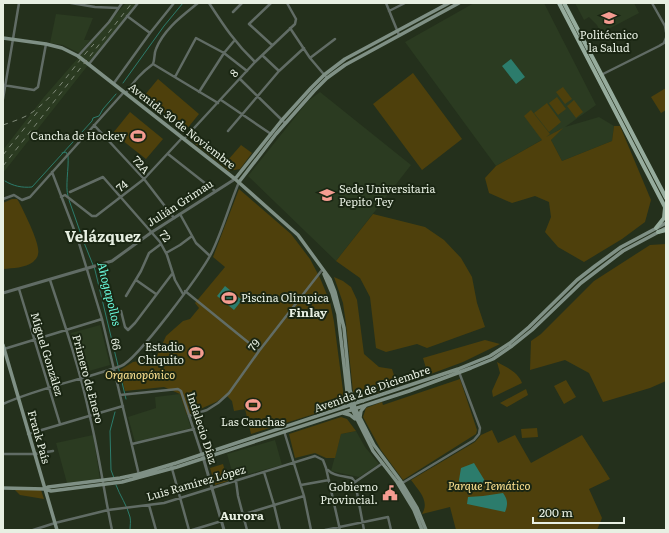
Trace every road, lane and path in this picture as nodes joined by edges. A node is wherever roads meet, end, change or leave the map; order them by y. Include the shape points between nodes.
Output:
1 (19, 3) edge
2 (71, 3) edge
3 (122, 3) edge
4 (138, 3) edge
5 (174, 3) edge
6 (198, 3) edge
7 (209, 3) edge
8 (242, 3) edge
9 (271, 3) edge
10 (287, 3) edge
11 (386, 3) edge
12 (405, 3) edge
13 (449, 3) edge
14 (459, 3) edge
15 (559, 3) edge
16 (564, 3) edge
17 (652, 3) edge
18 (84, 4) edge
19 (119, 7) junction
20 (112, 8) junction
21 (389, 11) junction
22 (233, 12) dead end
23 (116, 13) junction
24 (127, 16) junction
25 (290, 28) junction
26 (397, 30) junction
27 (666, 32) edge
28 (150, 33) junction
29 (399, 35) junction
30 (3, 38) edge
31 (666, 38) edge
32 (335, 39) dead end
33 (13, 40) junction
34 (234, 41) junction
35 (46, 44) junction
36 (272, 45) junction
37 (304, 48) junction
38 (224, 53) junction
39 (262, 55) junction
40 (78, 56) junction
41 (310, 58) junction
42 (255, 62) junction
43 (89, 64) junction
44 (154, 64) junction
45 (247, 71) junction
46 (280, 71) junction
47 (600, 76) junction
48 (175, 77) junction
49 (325, 77) junction
50 (240, 80) junction
51 (114, 83) junction
52 (4, 85) edge
53 (125, 92) junction
54 (199, 92) junction
55 (257, 96) junction
56 (3, 99) edge
57 (221, 100) junction
58 (218, 103) junction
59 (243, 114) junction
60 (284, 121) junction
61 (94, 125) junction
62 (228, 131) dead end
63 (271, 134) junction
64 (183, 139) junction
65 (168, 154) junction
66 (52, 172) junction
67 (241, 172) junction
68 (229, 174) junction
69 (242, 178) junction
70 (235, 179) junction
71 (144, 180) junction
72 (238, 182) junction
73 (244, 187) junction
74 (215, 191) junction
75 (70, 192) dead end
76 (61, 197) junction
77 (3, 198) edge
78 (121, 198) junction
79 (666, 198) edge
80 (665, 208) edge
81 (180, 214) junction
82 (174, 218) junction
83 (666, 223) edge
84 (666, 229) edge
85 (657, 230) junction
86 (152, 232) junction
87 (192, 236) junction
88 (162, 244) junction
89 (166, 253) junction
90 (210, 256) junction
91 (89, 268) junction
92 (322, 270) junction
93 (172, 273) junction
94 (50, 280) junction
95 (136, 280) junction
96 (19, 288) junction
97 (185, 291) junction
98 (3, 293) edge
99 (156, 294) junction
100 (183, 294) junction
101 (126, 296) dead end
102 (121, 311) dead end
103 (102, 319) junction
104 (66, 330) junction
105 (35, 340) junction
106 (3, 348) edge
107 (259, 351) junction
108 (114, 368) junction
109 (459, 371) junction
110 (80, 378) junction
111 (49, 387) junction
112 (349, 394) junction
113 (120, 395) junction
114 (18, 397) junction
115 (366, 402) junction
116 (3, 404) edge
117 (123, 406) junction
118 (353, 407) junction
119 (339, 412) junction
120 (90, 416) junction
121 (189, 416) junction
122 (358, 419) junction
123 (60, 424) junction
124 (194, 429) junction
125 (284, 430) junction
126 (28, 434) junction
127 (132, 444) junction
128 (53, 451) dead end
129 (3, 454) edge
130 (34, 454) junction
131 (203, 457) junction
132 (384, 462) junction
133 (294, 463) junction
134 (172, 467) junction
135 (326, 468) junction
136 (264, 472) junction
137 (140, 476) junction
138 (329, 480) junction
139 (236, 481) junction
140 (355, 482) junction
141 (105, 483) junction
142 (400, 484) junction
143 (301, 485) junction
144 (3, 488) edge
145 (212, 488) junction
146 (47, 490) junction
147 (304, 496) junction
148 (180, 498) junction
149 (149, 505) junction
150 (274, 505) junction
151 (108, 510) junction
152 (243, 514) junction
153 (221, 521) junction
154 (362, 522) junction
155 (55, 523) junction
156 (340, 528) edge
157 (33, 530) edge
158 (56, 530) edge
159 (112, 530) edge
160 (156, 530) edge
161 (190, 530) edge
162 (224, 530) edge
163 (247, 530) edge
164 (280, 530) edge
165 (311, 530) edge
166 (325, 530) edge
167 (364, 530) edge
168 (391, 530) edge
169 (422, 530) edge
170 (426, 530) edge

1 - 33 street
2 - 18 street
3 - 19 street
4 - 24 street
5 - 28 street
6 - 44 street via 164,34 155,50
7 - 34 street
8 - 22 street
9 - 36 street via 249,24
10 - 25 street, 8 via 296,19
11 - 21 street
12 - 21 street
13 - 26 main road
14 - 29 main road
15 - 47 main road
16 - 47 main road
17 - 27 street
18 - 20 street
19 - 20 street
19 - 23 street
20 - 23 street
21 - 26 street
23 - 40 street
24 - 28 street
24 - 43 street
25 - 36 street, 8
25 - 37 street
26 - 29 street
26 - 49 main road via 345,60
28 - 51 street
29 - 49 main road
30 - 33 main road, Avenida 30 de Noviembre
31 - 47 street via 659,46
32 - 41 street
33 - 35 main road, Avenida 30 de Noviembre
33 - 52 street
34 - 38 street
34 - 42 street
35 - 40 main road, Avenida 30 de Noviembre
35 - 52 street via 38,88 34,90
36 - 39 street, 8
37 - 41 street
37 - 46 street
38 - 45 street
38 - 48 street via 196,38
38 - 54 street
39 - 42 street, 8
39 - 46 street
40 - 43 main road, Avenida 30 de Noviembre
41 - 49 street
42 - 45 street, 8
43 - 51 main road, Avenida 30 de Noviembre
44 - 48 street
44 - 53 street via 145,69
45 - 50 street, 8
46 - 55 street
47 - 79 main road
47 - 80 main road
48 - 54 street
49 - 60 main road
50 - 55 street
50 - 57 street, 8
51 - 53 main road, Avenida 30 de Noviembre
52 - 56 street
53 - 61 street
53 - 64 main road, Avenida 30 de Noviembre
54 - 58 street
55 - 59 street
55 - 60 street
57 - 58 street, 8
57 - 59 street
58 - 64 street, 8
59 - 62 street
59 - 63 street
60 - 63 main road
60 - 69 main road
61 - 66 street
61 - 71 street, 72A
63 - 67 main road
64 - 65 street, 74
64 - 68 main road, Avenida 30 de Noviembre
65 - 71 street, 74
65 - 74 street
66 - 76 street, 66
66 - 77 street via 30,196 22,200 14,195
67 - 68 main road
67 - 70 main road
68 - 70 main road, Avenida 30 de Noviembre
69 - 72 main road
69 - 73 main road
70 - 72 main road, Avenida 30 de Noviembre
70 - 74 street, Julián Grimau
71 - 78 street, 74
71 - 82 street, 72A
72 - 73 main road, Avenida 30 de Noviembre
72 - 90 street
73 - 92 main road, Avenida 30 de Noviembre via 298,235
74 - 81 street, Julián Grimau
75 - 78 street, 72 via 104,177
76 - 78 street, 74 via 65,195 92,216 96,216
76 - 91 street, 66
78 - 86 street, 72
80 - 85 main road via 664,218
81 - 82 street, Julián Grimau
81 - 87 street
82 - 86 street, Julián Grimau
83 - 85 main road, Avenida 2 de Diciembre
84 - 85 main road
85 - 109 main road, Avenida 2 de Diciembre via 621,247 577,280 510,343
86 - 88 street, 72
86 - 91 street, Julián Grimau via 112,261
87 - 89 street
87 - 90 street
88 - 89 street, 72
88 - 95 street via 149,253
89 - 93 street, 72
90 - 97 street
91 - 94 street, Julián Grimau
91 - 103 street, 66
92 - 107 street, 79
92 - 112 main road, Avenida 30 de Noviembre via 330,279 341,313
93 - 99 street
93 - 100 street, 72
94 - 96 street, Julián Grimau
94 - 104 street, Primero de Enero
95 - 99 street
95 - 101 street
96 - 98 street, Julián Grimau
96 - 105 street, Miguel González
97 - 100 street
97 - 107 street
99 - 102 street via 128,330
100 - 108 street via 131,359
103 - 104 street
103 - 108 street, 66
104 - 105 street
104 - 110 street, Primero de Enero
105 - 106 street
105 - 111 street, Miguel González
106 - 114 main road, Frank País
107 - 121 street, 79 via 224,398 207,410
108 - 110 street
108 - 113 street, 66
109 - 115 main road, Avenida 2 de Diciembre
109 - 142 street via 480,428 479,434 474,440
110 - 111 street
110 - 120 street, Primero de Enero
111 - 114 street
111 - 123 street, Miguel González
112 - 115 main road
112 - 118 main road, Avenida 30 de Noviembre
112 - 119 main road
113 - 117 street, 66
113 - 121 street, Indalecio Díaz via 178,389 182,391
114 - 116 street
114 - 126 main road, Frank País
115 - 118 main road, Avenida 2 de Diciembre
115 - 122 main road
117 - 120 street
117 - 127 street, 66
118 - 119 main road, Avenida 2 de Diciembre
118 - 122 main road, Avenida 30 de Noviembre
119 - 122 main road
119 - 125 main road, Avenida 2 de Diciembre
120 - 123 street
120 - 141 street, Primero de Enero
121 - 124 street, Indalecio Díaz
122 - 132 main road, Avenida 30 de Noviembre via 373,451
123 - 126 street
124 - 127 street
124 - 131 street, Indalecio Díaz
125 - 131 main road, Avenida 2 de Diciembre
125 - 133 street
126 - 130 main road, Frank País
127 - 137 street, 66
128 - 130 street
129 - 130 street
130 - 146 main road, Frank País
131 - 134 main road, Avenida 2 de Diciembre
131 - 145 street, Indalecio Díaz
132 - 140 street
132 - 142 main road, Avenida 30 de Noviembre
133 - 135 street, Luis Ramírez López via 315,456 323,460
133 - 136 street, Luis Ramírez López
133 - 143 street
134 - 137 main road, Avenida 2 de Diciembre
134 - 148 street
135 - 138 street
135 - 140 street via 330,473 352,478
136 - 139 street, Luis Ramírez López
136 - 150 street
137 - 141 main road, Avenida 2 de Diciembre
138 - 143 street
138 - 156 street
139 - 145 street, Luis Ramírez López
139 - 152 street
140 - 154 street
141 - 146 main road, Avenida 2 de Diciembre
141 - 151 street, Primero de Enero
142 - 169 main road, Avenida 30 de Noviembre
142 - 170 main road, Avenida 30 de Noviembre via 417,508
143 - 147 street
144 - 146 main road, Avenida 2 de Diciembre
145 - 148 street, Luis Ramírez López
145 - 153 street, Indalecio Díaz
146 - 155 main road, Frank País
147 - 150 street
147 - 165 street
148 - 149 street, Luis Ramírez López
148 - 161 street
149 - 151 street, Luis Ramírez López
149 - 160 street
150 - 152 street
150 - 164 street
151 - 155 street, Luis Ramírez López
151 - 159 street, Primero de Enero
152 - 153 street
152 - 163 street
153 - 161 street
153 - 162 street, Indalecio Díaz
154 - 156 street
154 - 167 street
154 - 168 street via 388,517
155 - 157 street, Luis Ramírez López
155 - 158 main road, Frank País
156 - 166 street

